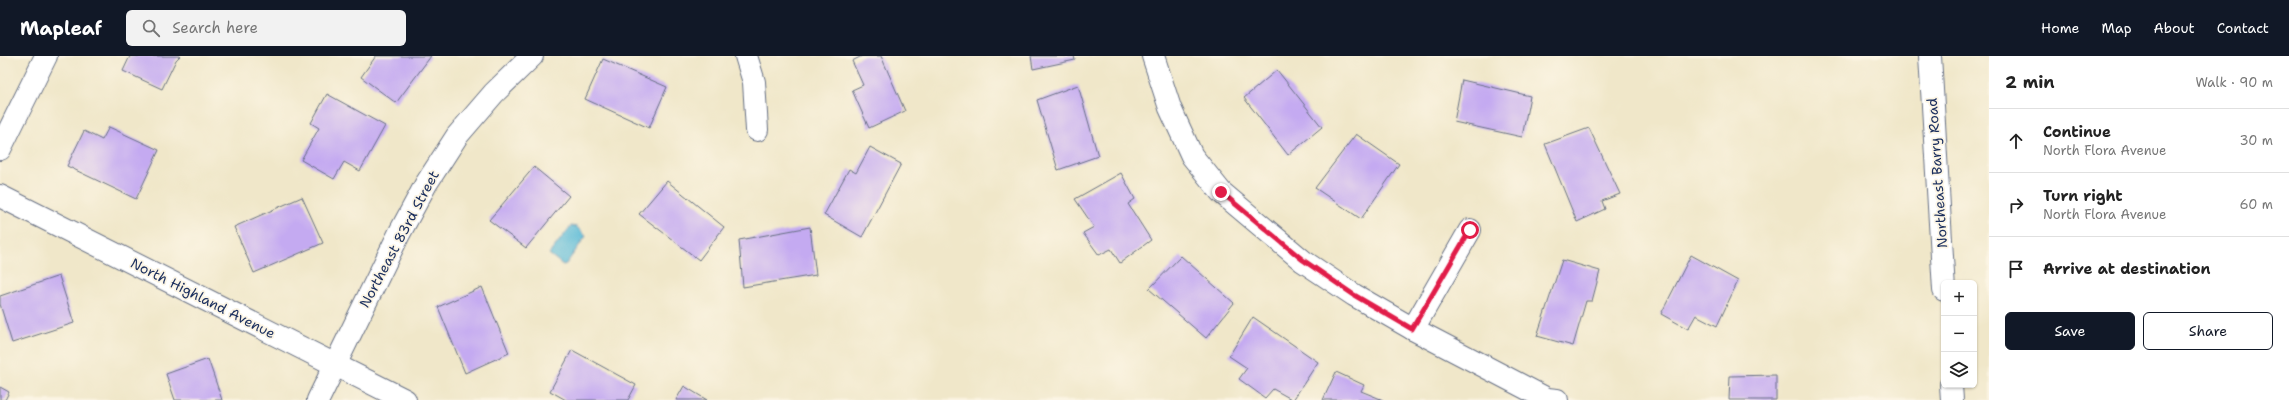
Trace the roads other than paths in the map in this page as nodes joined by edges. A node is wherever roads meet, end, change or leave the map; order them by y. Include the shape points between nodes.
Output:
1 (46, 56) edge
2 (532, 56) edge
3 (746, 56) edge
4 (1153, 56) edge
5 (1930, 56) edge
6 (756, 130) dead end
7 (0, 149) edge
8 (0, 196) edge
9 (1470, 230) dead end
10 (1943, 280) edge
11 (1412, 329) junction
12 (336, 364) junction
13 (1951, 388) edge
14 (318, 400) edge
15 (405, 400) edge
16 (1556, 400) edge
17 (1952, 400) edge

1 - 7 street
2 - 12 street, Northeast 83rd Street via 494,93 457,136 426,184
3 - 6 street via 754,82
4 - 11 street via 1170,108 1192,156 1221,192 1303,260 1354,295
5 - 10 street, Northeast Barry Road
8 - 12 street, North Highland Avenue
9 - 11 street
11 - 16 street via 1547,399
12 - 14 street, Northeast 83rd Street
12 - 15 street, North Highland Avenue
13 - 17 street

